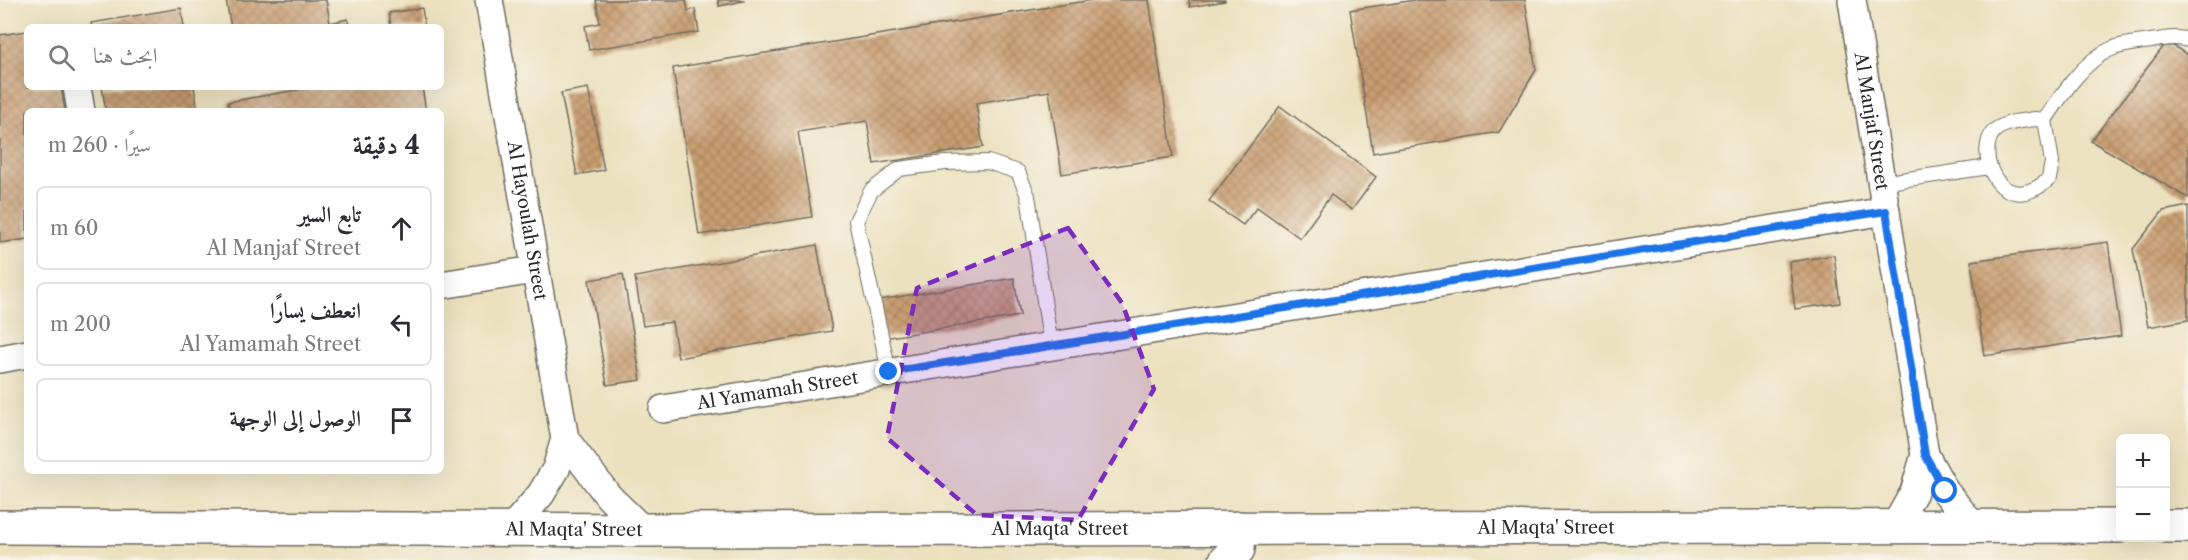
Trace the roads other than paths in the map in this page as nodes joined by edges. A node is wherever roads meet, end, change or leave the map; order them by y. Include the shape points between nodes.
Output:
1 (489, 0) edge
2 (1852, 0) edge
3 (2188, 40) edge
4 (78, 90) edge
5 (80, 108) edge
6 (2045, 120) junction
7 (1989, 167) junction
8 (1881, 183) junction
9 (1886, 211) junction
10 (534, 270) junction
11 (444, 285) edge
12 (1051, 346) junction
13 (24, 355) edge
14 (0, 359) edge
15 (889, 372) junction
16 (663, 409) dead end
17 (565, 439) junction
18 (1925, 455) junction
19 (1895, 526) junction
20 (1973, 526) junction
21 (2116, 526) edge
22 (2170, 526) edge
23 (2188, 526) edge
24 (0, 527) edge
25 (427, 528) junction
26 (1239, 528) junction
27 (511, 529) junction
28 (643, 530) junction
29 (0, 544) edge
30 (1226, 560) edge

1 - 10 street, Al Hayoulah Street
2 - 8 street, Al Manjaf Street
3 - 6 lane via 2172,38 2112,48 2073,81
4 - 5 street
6 - 7 lane via 2010,123 1996,129 1989,138
6 - 7 lane via 2052,162 2049,179 2041,186 2031,192 2009,191 1998,183
7 - 8 lane
8 - 9 street, Al Manjaf Street
9 - 12 street, Al Yamamah Street
9 - 18 street, Al Manjaf Street
10 - 11 street
10 - 17 street, Al Hayoulah Street
12 - 15 street, Al Yamamah Street
12 - 15 lane via 1028,196 1018,172 988,162 899,169 871,191 856,221
13 - 14 street
15 - 16 street, Al Yamamah Street
17 - 27 street, Al Hayoulah Street via 556,469 542,494
17 - 28 street, Al Hayoulah Street via 609,496
18 - 19 street, Al Manjaf Street via 1914,492
18 - 20 street, Al Manjaf Street via 1945,491
19 - 20 street, Al Maqta' Street
19 - 26 street, Al Maqta' Street
20 - 21 street, Al Maqta' Street
22 - 23 street
24 - 25 street, Al Maqta' Street
25 - 27 street, Al Maqta' Street
25 - 29 street via 310,543
26 - 28 street, Al Maqta' Street
26 - 30 street via 1238,549
27 - 28 street, Al Maqta' Street

